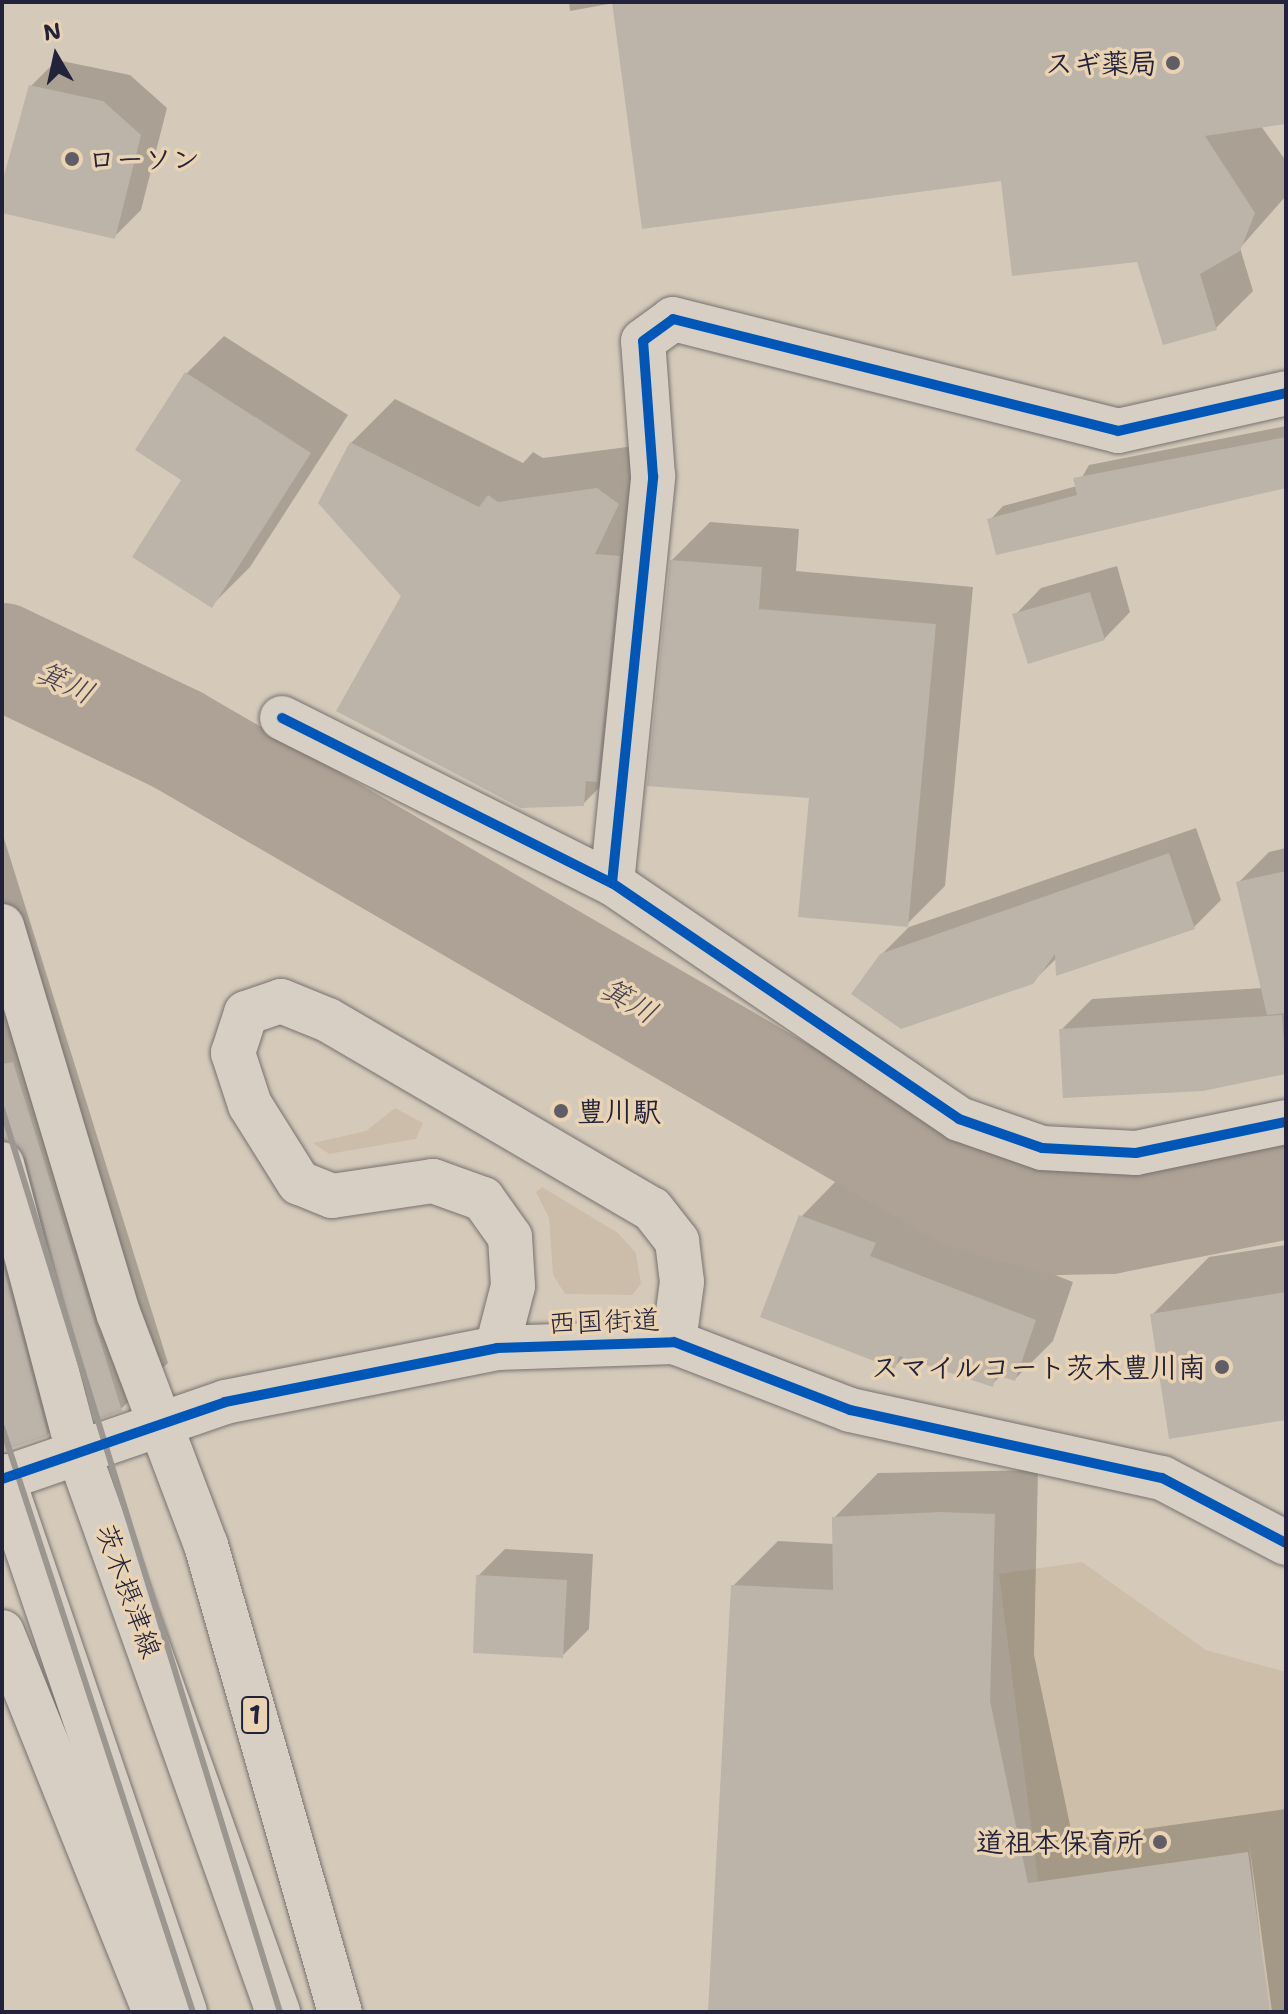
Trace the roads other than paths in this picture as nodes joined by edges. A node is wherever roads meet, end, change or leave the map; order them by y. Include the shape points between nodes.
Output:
1 (1286, 393) edge
2 (282, 718) dead end
3 (612, 883) junction
4 (2, 926) edge
5 (1286, 1122) edge
6 (2, 1164) edge
7 (674, 1342) junction
8 (497, 1348) junction
9 (162, 1420) junction
10 (78, 1451) junction
11 (2, 1478) edge
12 (1286, 1543) edge
13 (2, 1632) edge
14 (155, 2012) edge
15 (185, 2012) edge
16 (278, 2012) edge
17 (340, 2012) edge

1 - 3 street via 1118,431 673,319 653,333 643,341 653,476
2 - 3 street
3 - 5 street via 959,1119 1042,1148 1136,1153
4 - 9 street, 1 via 119,1315
6 - 10 street, 茨木摂津線
7 - 8 street, 西国街道
7 - 8 street via 682,1282 677,1241 652,1209 328,1020 281,1001 246,1013 233,1053 250,1105 299,1183 332,1196 433,1181 483,1199 510,1237 513,1286
7 - 12 street, 西国街道 via 850,1410 1162,1478
8 - 9 street, 西国街道
9 - 10 street, 西国街道
9 - 17 street, 1 via 206,1545
10 - 11 street, 西国街道
10 - 16 street, 茨木摂津線
11 - 15 street
13 - 14 street

